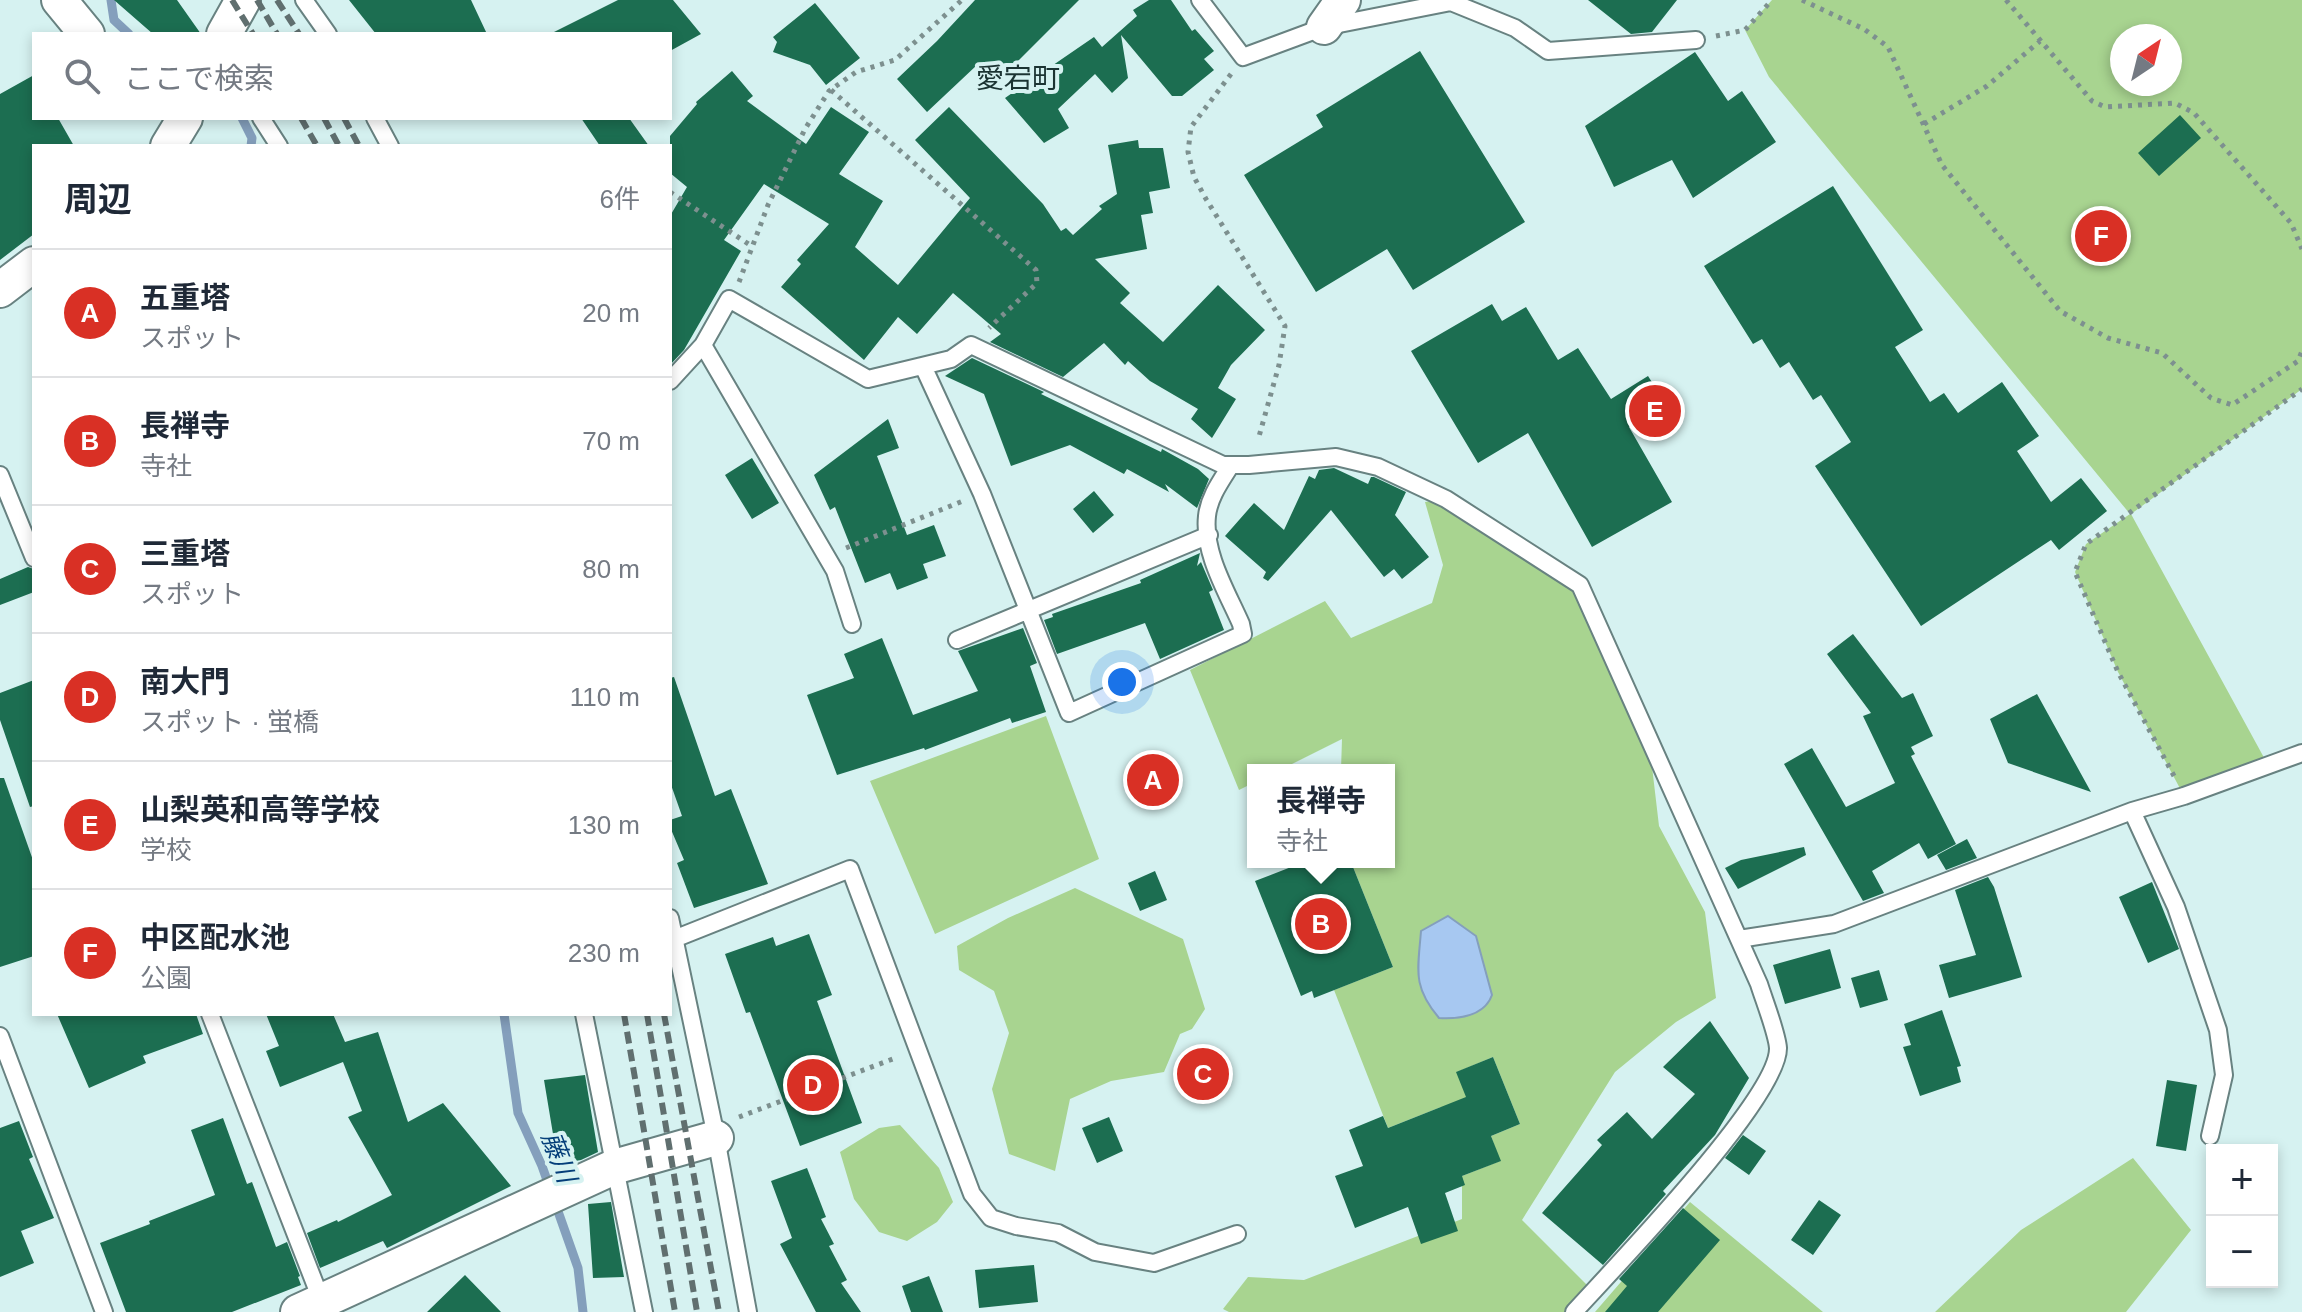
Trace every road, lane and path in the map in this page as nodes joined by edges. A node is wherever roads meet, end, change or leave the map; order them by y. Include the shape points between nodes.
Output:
1 (59, 0) edge
2 (243, 0) edge
3 (304, 0) edge
4 (962, 0) edge
5 (1200, 0) edge
6 (1772, 0) edge
7 (1802, 0) edge
8 (2006, 0) edge
9 (1334, 14) edge
10 (1745, 30) dead end
11 (85, 32) edge
12 (225, 32) edge
13 (327, 32) edge
14 (1696, 40) dead end
15 (2040, 41) junction
16 (1243, 57) junction
17 (831, 90) junction
18 (262, 120) edge
19 (376, 120) edge
20 (1923, 124) junction
21 (278, 144) edge
22 (389, 144) edge
23 (672, 193) edge
24 (753, 247) junction
25 (2302, 249) edge
26 (32, 266) edge
27 (0, 290) edge
28 (729, 299) junction
29 (703, 345) junction
30 (971, 345) junction
31 (2302, 351) edge
32 (923, 366) junction
33 (672, 379) edge
34 (2302, 389) edge
35 (1231, 465) junction
36 (1249, 465) junction
37 (0, 475) edge
38 (982, 494) junction
39 (1209, 535) junction
40 (32, 553) edge
41 (826, 556) junction
42 (1029, 608) junction
43 (852, 624) dead end
44 (957, 640) dead end
45 (2302, 753) edge
46 (2184, 796) junction
47 (2132, 811) junction
48 (672, 928) edge
49 (674, 939) junction
50 (1739, 939) junction
51 (211, 1016) edge
52 (584, 1016) edge
53 (1, 1040) edge
54 (918, 1050) junction
55 (715, 1133) junction
56 (2210, 1136) dead end
57 (614, 1167) junction
58 (1237, 1234) dead end
59 (310, 1307) edge
60 (104, 1312) edge
61 (644, 1312) edge
62 (748, 1312) edge
63 (1574, 1312) edge

1 - 11 street
2 - 12 street
3 - 13 lane
4 - 17 path via 895,60 856,72
5 - 16 lane
6 - 10 path
7 - 20 path via 1864,29 1888,47
8 - 15 path
9 - 14 lane via 1451,2 1515,28 1548,51
9 - 16 lane
15 - 20 path via 1987,86
15 - 25 path via 2092,101 2105,107 2175,103 2194,113 2291,223
16 - 36 path via 1191,127 1188,152 1206,199 1285,326
17 - 24 path via 805,129
17 - 30 path via 1036,270 1037,283 1029,294
18 - 21 lane
19 - 22 lane
20 - 31 path via 1942,165 2060,311 2108,338 2162,353 2211,398 2232,405 2298,361
23 - 24 path
24 - 28 path
26 - 27 street
28 - 29 lane
28 - 32 lane via 868,379
29 - 33 lane
29 - 41 lane
30 - 32 lane via 951,359
30 - 35 lane
32 - 38 lane
34 - 46 path via 2086,544 2075,572 2118,672
35 - 36 lane
35 - 39 lane via 1215,489 1207,517
36 - 50 lane via 1336,457 1378,467 1446,499 1580,585
37 - 40 lane
38 - 41 path
38 - 42 lane
39 - 42 lane
39 - 42 lane via 1243,634 1069,713
41 - 43 lane
42 - 44 lane
45 - 46 lane
46 - 47 lane
47 - 50 lane via 1834,924
47 - 56 lane via 2176,907 2218,1030 2224,1075
48 - 49 lane
49 - 54 lane via 850,869
49 - 55 lane
50 - 63 lane via 1778,1050 1766,1082 1716,1155
51 - 59 lane
52 - 57 lane
53 - 60 lane
54 - 55 path
54 - 58 lane via 972,1194 991,1218 1058,1233 1095,1252 1154,1263
55 - 57 street
55 - 62 lane
57 - 59 street
57 - 61 lane

